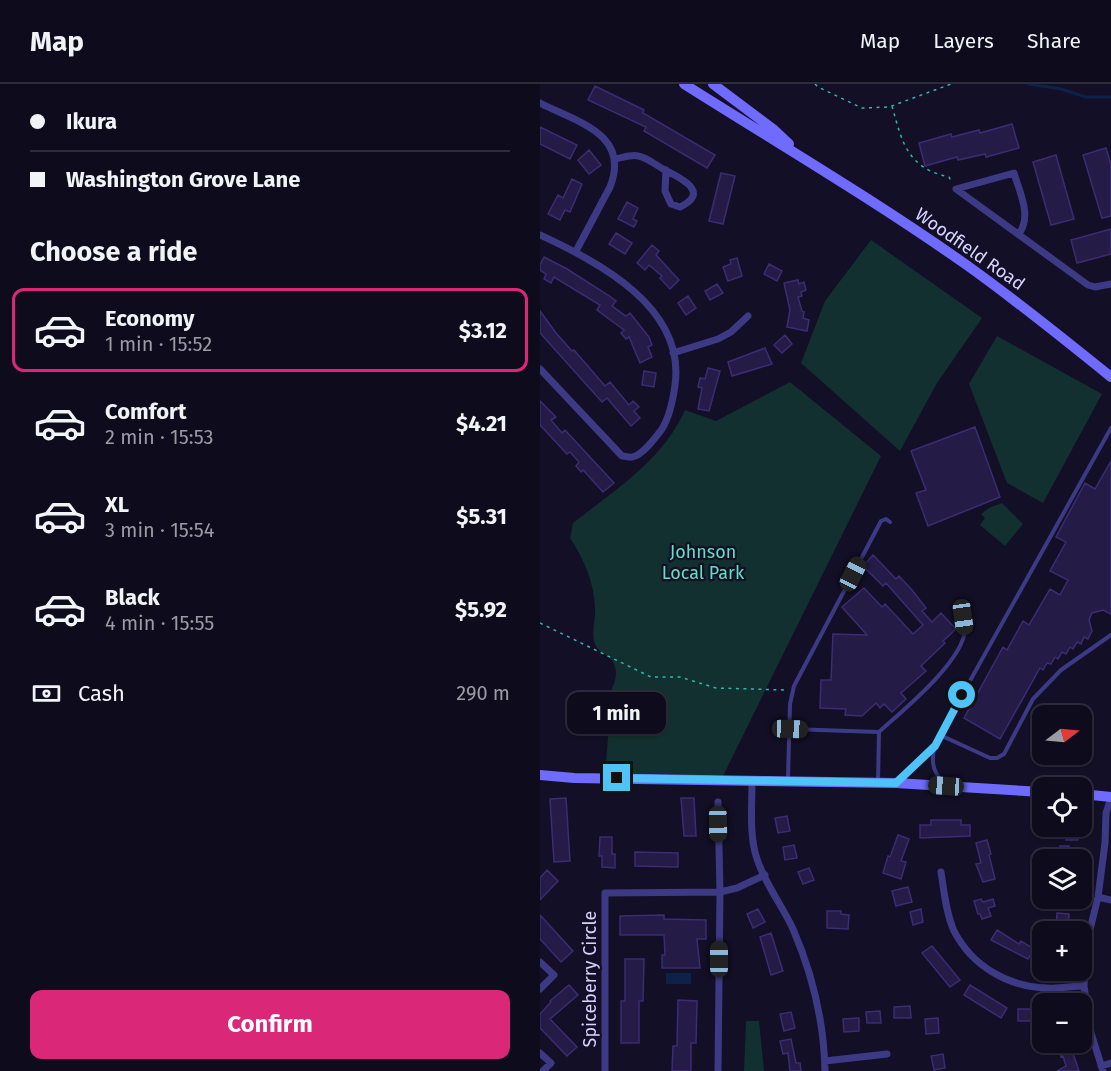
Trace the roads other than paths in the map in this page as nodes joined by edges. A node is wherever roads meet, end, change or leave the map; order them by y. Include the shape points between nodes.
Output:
1 (684, 84) edge
2 (713, 84) edge
3 (540, 102) edge
4 (802, 157) junction
5 (615, 159) junction
6 (666, 170) junction
7 (540, 234) edge
8 (1019, 234) junction
9 (576, 251) junction
10 (1111, 284) edge
11 (748, 316) dead end
12 (674, 353) junction
13 (540, 369) edge
14 (1111, 378) edge
15 (1111, 428) edge
16 (1109, 438) edge
17 (890, 522) dead end
18 (958, 607) dead end
19 (1111, 635) edge
20 (790, 729) junction
21 (879, 732) junction
22 (940, 735) junction
23 (935, 746) junction
24 (540, 775) edge
25 (752, 782) junction
26 (788, 782) junction
27 (878, 783) junction
28 (896, 783) junction
29 (946, 786) junction
30 (1032, 791) edge
31 (1092, 795) edge
32 (1111, 798) edge
33 (718, 802) dead end
34 (941, 872) dead end
35 (765, 876) junction
36 (720, 892) junction
37 (1098, 897) junction
38 (1111, 900) edge
39 (540, 962) edge
40 (1084, 986) junction
41 (540, 989) edge
42 (540, 1053) edge
43 (887, 1054) dead end
44 (825, 1061) junction
45 (1111, 1063) edge
46 (1102, 1069) edge
47 (543, 1071) edge
48 (605, 1071) edge
49 (718, 1071) edge
50 (825, 1071) edge

1 - 4 main road, Woodfield Road
2 - 4 main road, Woodfield Road via 773,129
3 - 5 street via 601,134 612,147
4 - 14 main road, Woodfield Road via 967,265
5 - 6 street via 638,155
5 - 9 street via 610,187
6 - 6 street via 688,182 693,190 688,204 671,204 665,192
7 - 9 street
8 - 8 street via 956,189 1014,173 1025,213
8 - 10 street via 1088,285
9 - 12 street via 646,302 666,330
11 - 12 street via 731,333
12 - 13 street via 677,375 673,403 661,429 632,457 622,456
15 - 16 lane
16 - 22 lane
17 - 20 lane via 881,521 793,691
18 - 21 lane via 965,631 959,646 939,676
19 - 22 lane via 1061,670 1033,699 1004,754 990,758
20 - 21 lane
20 - 26 lane
21 - 27 lane
22 - 23 lane
23 - 28 lane
23 - 29 lane via 934,769
24 - 25 main road
25 - 26 main road
25 - 35 street via 752,839
26 - 27 main road
27 - 28 main road
28 - 29 main road
29 - 30 main road
31 - 32 main road
32 - 37 street via 1106,813
33 - 36 street
34 - 40 street via 954,929 966,950 989,971 1027,986
35 - 36 street
35 - 44 street via 808,969
36 - 48 street, Spiceberry Circle via 605,893
36 - 49 street
37 - 38 street
37 - 40 street via 1086,946
39 - 41 street via 554,975
40 - 46 street via 1090,1033
42 - 47 street via 551,1063
43 - 44 street
44 - 50 street
45 - 46 street

